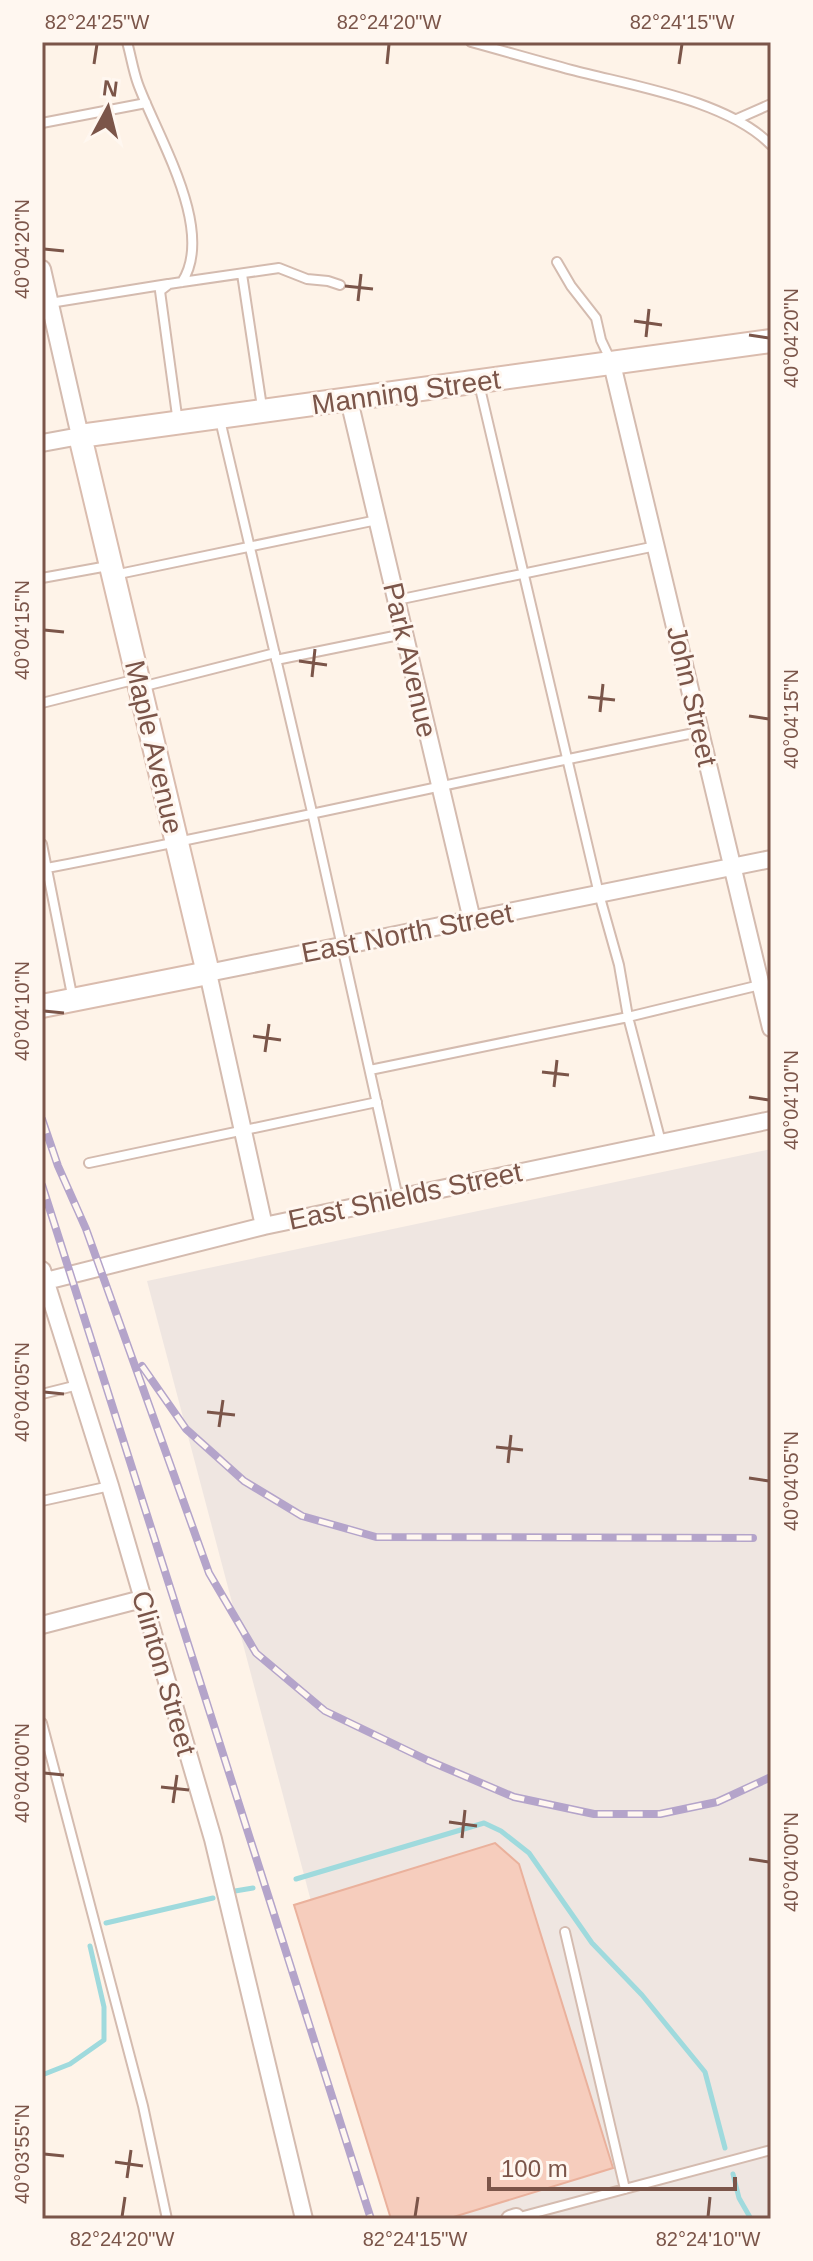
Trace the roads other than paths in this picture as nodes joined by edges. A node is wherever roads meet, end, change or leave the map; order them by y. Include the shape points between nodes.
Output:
1 (127, 42) edge
2 (471, 42) edge
3 (146, 103) junction
4 (771, 104) edge
5 (737, 119) junction
6 (42, 123) edge
7 (771, 145) edge
8 (557, 262) dead end
9 (42, 269) edge
10 (242, 274) junction
11 (182, 282) junction
12 (169, 284) junction
13 (340, 285) dead end
14 (50, 303) junction
15 (771, 341) edge
16 (612, 364) junction
17 (478, 381) junction
18 (349, 400) junction
19 (262, 412) junction
20 (220, 418) junction
21 (178, 423) junction
22 (80, 436) junction
23 (42, 443) edge
24 (377, 520) junction
25 (250, 546) junction
26 (656, 546) junction
27 (112, 570) junction
28 (524, 571) junction
29 (42, 578) edge
30 (396, 600) junction
31 (404, 634) junction
32 (276, 656) junction
33 (139, 683) junction
34 (42, 703) edge
35 (700, 732) junction
36 (569, 758) junction
37 (440, 787) junction
38 (312, 812) junction
39 (177, 843) junction
40 (42, 844) edge
41 (771, 859) edge
42 (732, 867) junction
43 (47, 868) junction
44 (599, 894) junction
45 (472, 920) junction
46 (341, 946) junction
47 (208, 973) junction
48 (763, 973) edge
49 (73, 1000) junction
50 (42, 1006) edge
51 (628, 1017) junction
52 (771, 1028) edge
53 (370, 1070) junction
54 (377, 1102) junction
55 (771, 1120) edge
56 (243, 1131) junction
57 (661, 1142) junction
58 (89, 1163) dead end
59 (398, 1199) junction
60 (264, 1226) junction
61 (43, 1278) edge
62 (78, 1385) junction
63 (42, 1394) edge
64 (110, 1486) junction
65 (42, 1501) edge
66 (142, 1599) junction
67 (42, 1625) edge
68 (42, 1723) edge
69 (565, 1932) dead end
70 (771, 2150) edge
71 (625, 2189) junction
72 (514, 2218) edge
73 (167, 2219) edge
74 (304, 2219) edge

1 - 3 lane
2 - 5 lane via 668,94
3 - 6 lane
3 - 11 lane via 186,205 191,268
4 - 5 lane
5 - 7 lane
8 - 16 lane via 596,318
9 - 14 street, Maple Avenue
10 - 11 lane
10 - 13 lane via 279,268
10 - 19 lane
11 - 12 lane
12 - 14 lane
12 - 21 lane via 160,291
14 - 22 street, Maple Avenue
15 - 16 street, Manning Street
16 - 17 street, Manning Street
16 - 26 street, John Street
17 - 18 street, Manning Street
17 - 28 lane
18 - 19 street, Manning Street
18 - 24 street, Park Avenue
19 - 20 street, Manning Street
20 - 21 street, Manning Street
20 - 25 lane
21 - 22 street, Manning Street
22 - 23 street, Manning Street
22 - 27 street, Maple Avenue
24 - 25 lane
24 - 30 street, Park Avenue
25 - 27 lane
25 - 32 lane
26 - 28 lane
26 - 35 street, John Street
27 - 29 lane
27 - 33 street, Maple Avenue
28 - 30 lane
28 - 36 lane
30 - 31 street, Park Avenue
31 - 32 lane
31 - 37 street, Park Avenue
32 - 33 lane
32 - 38 lane
33 - 34 lane
33 - 39 street, Maple Avenue
35 - 36 lane
35 - 42 street, John Street
36 - 37 lane
36 - 44 lane
37 - 38 lane
37 - 45 street, Park Avenue
38 - 39 lane
38 - 46 lane
39 - 43 lane
39 - 47 street, Maple Avenue
40 - 43 lane
41 - 42 street, East North Street
42 - 44 street, East North Street
42 - 48 street, John Street
43 - 49 lane
44 - 45 street, East North Street
44 - 51 lane
45 - 46 street, East North Street
46 - 47 street, East North Street
46 - 53 lane
47 - 49 street, East North Street
47 - 56 street, Maple Avenue
48 - 51 lane
48 - 52 street, John Street
49 - 50 street, East North Street
51 - 53 lane
51 - 57 lane
53 - 54 lane
54 - 56 lane
54 - 59 lane
55 - 57 street, East Shields Street
56 - 58 lane
56 - 60 street, Maple Avenue
57 - 59 street, East Shields Street
59 - 60 street, East Shields Street
60 - 61 street, East Shields Street
61 - 62 street, Clinton Street
62 - 63 lane
62 - 64 street, Clinton Street
64 - 65 lane
64 - 66 street, Clinton Street
66 - 67 street
66 - 74 street, Clinton Street via 213,1839
68 - 73 lane via 143,2106
69 - 71 lane
70 - 71 lane
71 - 72 lane

